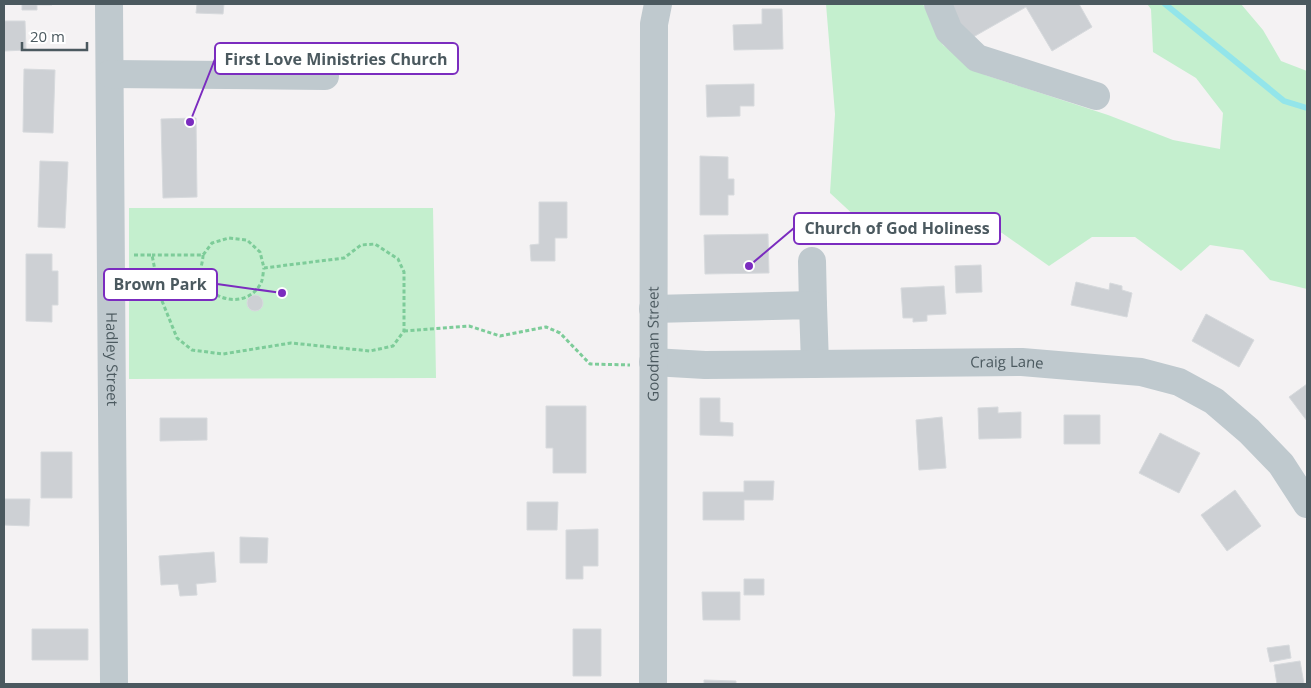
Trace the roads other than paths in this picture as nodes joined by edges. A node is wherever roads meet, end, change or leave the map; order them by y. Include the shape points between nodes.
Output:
1 (109, 4) edge
2 (658, 4) edge
3 (938, 4) edge
4 (110, 74) junction
5 (325, 76) dead end
6 (1096, 96) dead end
7 (812, 261) dead end
8 (813, 306) junction
9 (653, 309) junction
10 (652, 364) junction
11 (814, 364) junction
12 (1307, 504) edge
13 (114, 684) edge
14 (652, 684) edge

1 - 4 street, Hadley Street
2 - 9 street, Goodman Street via 654,24
3 - 6 street via 949,30 977,58
4 - 5 street
4 - 13 street, Hadley Street
7 - 8 street
8 - 9 street
8 - 11 street
9 - 10 street, Goodman Street
10 - 11 street, Craig Lane
10 - 14 street, Goodman Street
11 - 12 street, Craig Lane via 1055,363 1141,372 1179,382 1214,400 1250,431 1281,464

